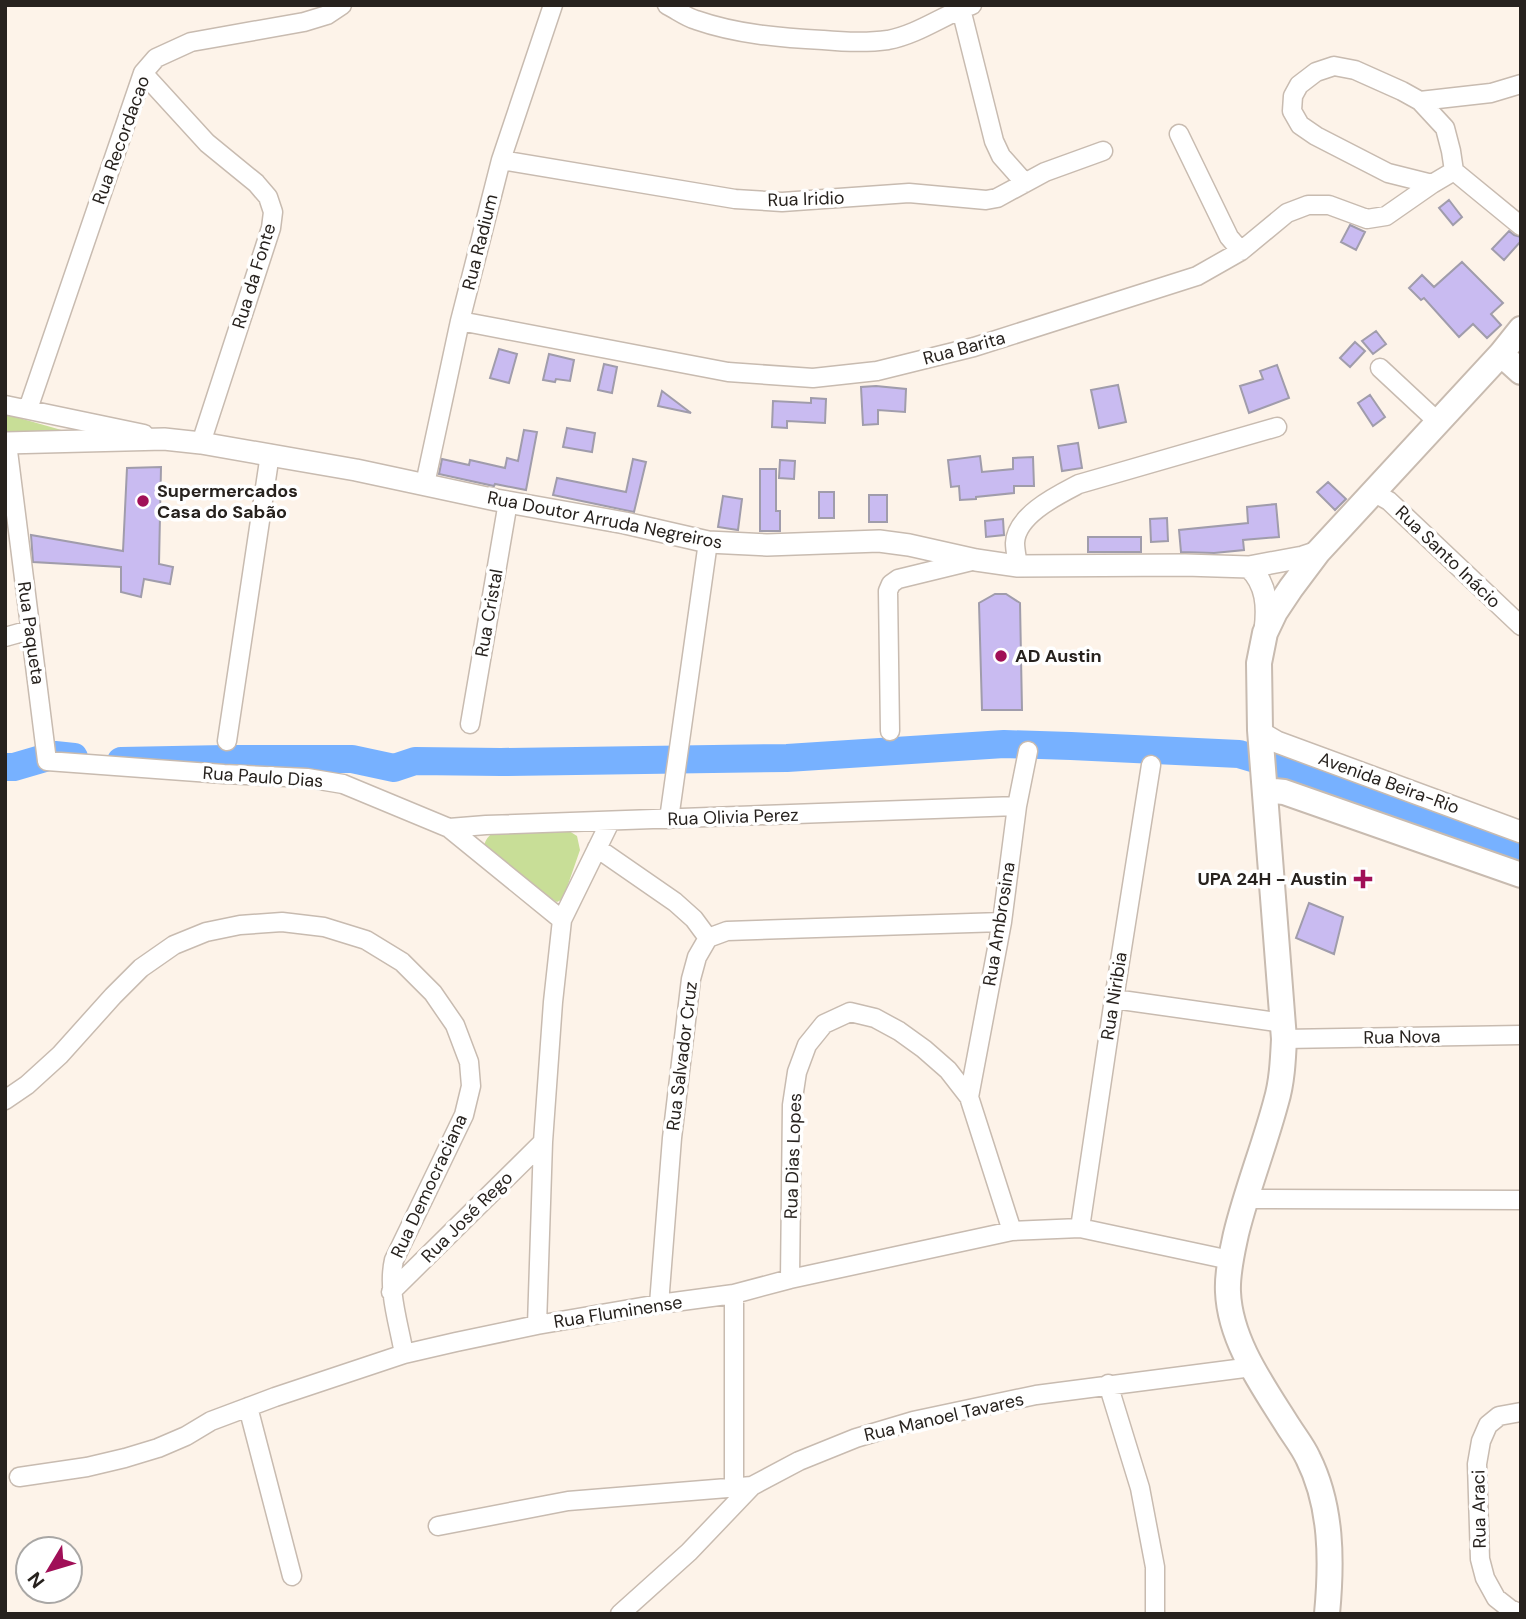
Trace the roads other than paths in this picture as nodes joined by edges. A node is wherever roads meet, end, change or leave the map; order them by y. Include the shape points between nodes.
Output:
1 (342, 5) edge
2 (553, 5) edge
3 (667, 5) edge
4 (966, 7) edge
5 (143, 73) junction
6 (1521, 84) edge
7 (1420, 101) junction
8 (1179, 134) dead end
9 (1103, 151) dead end
10 (501, 160) junction
11 (1454, 171) junction
12 (1025, 183) junction
13 (1432, 184) junction
14 (1521, 226) edge
15 (1241, 251) junction
16 (460, 321) junction
17 (1521, 329) edge
18 (1502, 354) junction
19 (1380, 369) dead end
20 (1521, 372) edge
21 (5, 405) edge
22 (27, 410) junction
23 (1438, 422) junction
24 (1277, 427) dead end
25 (164, 439) junction
26 (6, 443) edge
27 (201, 443) junction
28 (270, 454) junction
29 (425, 484) junction
30 (1373, 492) junction
31 (508, 502) junction
32 (708, 542) junction
33 (1318, 552) junction
34 (976, 560) junction
35 (1018, 566) junction
36 (1249, 567) junction
37 (1521, 626) edge
38 (30, 629) junction
39 (1265, 633) junction
40 (5, 637) edge
41 (470, 724) dead end
42 (890, 731) dead end
43 (227, 741) dead end
44 (1028, 751) dead end
45 (47, 760) joint
46 (1263, 763) junction
47 (1151, 765) dead end
48 (1017, 806) junction
49 (669, 820) junction
50 (610, 822) junction
51 (449, 828) junction
52 (1521, 832) edge
53 (597, 848) junction
54 (1521, 875) edge
55 (562, 920) junction
56 (1002, 922) junction
57 (708, 938) junction
58 (1114, 999) junction
59 (1283, 1031) junction
60 (1521, 1035) edge
61 (969, 1097) junction
62 (5, 1100) edge
63 (543, 1142) junction
64 (1245, 1199) junction
65 (1521, 1200) edge
66 (1080, 1228) junction
67 (1012, 1231) junction
68 (1230, 1260) junction
69 (790, 1279) junction
70 (391, 1292) junction
71 (734, 1294) junction
72 (659, 1304) junction
73 (537, 1325) junction
74 (404, 1354) junction
75 (1252, 1367) junction
76 (1108, 1384) junction
77 (248, 1407) junction
78 (1521, 1412) edge
79 (19, 1477) dead end
80 (743, 1486) junction
81 (438, 1526) dead end
82 (292, 1576) dead end
83 (620, 1614) edge
84 (1155, 1614) edge
85 (1327, 1614) edge
86 (1521, 1614) edge

1 - 5 street, Rua Recordacao via 303,22 191,43 156,58
2 - 10 street, Rua Radium
3 - 4 street via 694,20 729,29 852,42 887,40 918,31
4 - 12 street via 994,141
5 - 22 street, Rua Recordacao
5 - 27 street, Rua da Fonte via 207,143 256,183 273,212
6 - 7 street via 1491,93
7 - 11 street via 1444,128
7 - 13 street via 1355,70 1334,66 1299,85 1292,111 1300,125 1316,136 1388,173
8 - 15 street via 1229,237
9 - 12 street, Rua Iridio
10 - 12 street, Rua Iridio via 735,199 782,202 909,193 986,201
10 - 16 street, Rua Radium
11 - 13 street, Rua Barita
11 - 14 street
13 - 15 street, Rua Barita via 1386,216 1367,219 1329,205 1308,205 1287,213
15 - 16 street, Rua Barita via 1197,276 974,347 877,372 813,378 728,372
16 - 29 street, Rua Radium
17 - 18 main road
18 - 20 main road
18 - 23 main road
19 - 23 street
21 - 22 street
22 - 25 street
23 - 30 main road
24 - 35 street via 1079,484 1051,499 1020,527 1015,541
25 - 26 street, Rua Doutor Arruda Negreiros
25 - 27 street, Rua Doutor Arruda Negreiros
26 - 38 street, Rua Paqueta
27 - 28 street, Rua Doutor Arruda Negreiros
28 - 29 street, Rua Doutor Arruda Negreiros
28 - 43 street
29 - 31 street, Rua Doutor Arruda Negreiros
30 - 33 main road
30 - 37 street, Rua Santo Inácio via 1389,500
31 - 32 street, Rua Doutor Arruda Negreiros
31 - 41 street, Rua Cristal
32 - 34 street, Rua Doutor Arruda Negreiros via 879,541
32 - 49 street
33 - 36 street, Rua Doutor Arruda Negreiros
33 - 39 main road
34 - 35 street, Rua Doutor Arruda Negreiros
34 - 42 street via 891,584
35 - 36 street, Rua Doutor Arruda Negreiros
36 - 39 street via 1265,595
38 - 40 street
38 - 45 street, Rua Paqueta
39 - 46 main road via 1259,663
44 - 48 street, Rua Ambrosina
45 - 51 street, Rua Paulo Dias via 343,784
46 - 52 street, Avenida Beira-Rio via 1265,736
46 - 54 main road via 1274,791
46 - 59 main road
47 - 58 street, Rua Niribia
48 - 49 street, Rua Olivia Perez
48 - 56 street, Rua Ambrosina
49 - 50 street, Rua Olivia Perez
50 - 51 street, Rua Olivia Perez
50 - 53 street
51 - 55 street, Rua Paulo Dias
53 - 55 street
53 - 57 street via 675,902
55 - 63 street
56 - 57 street via 727,931
56 - 61 street, Rua Ambrosina
57 - 72 street, Rua Salvador Cruz via 691,979
58 - 59 street, Rua Nova
58 - 66 street, Rua Niribia
59 - 60 street, Rua Nova
59 - 64 main road via 1277,1100
61 - 67 street, Rua Dias Lopes
61 - 69 street, Rua Dias Lopes via 924,1049 875,1018 850,1012 824,1024 807,1045 792,1105
62 - 70 street, Rua Democraciana via 60,1055 141,968 174,945 229,927 282,922 324,927 366,940 402,962 433,993 455,1026 470,1062 471,1086 464,1115 394,1260
63 - 70 street, Rua José Rego
63 - 73 street
64 - 65 street
64 - 68 main road
66 - 67 street, Rua Fluminense
66 - 68 street, Rua Fluminense
67 - 69 street, Rua Fluminense
68 - 75 main road via 1233,1324
69 - 71 street, Rua Fluminense
70 - 74 street, Rua Democraciana
71 - 72 street, Rua Fluminense
71 - 80 street
72 - 73 street, Rua Fluminense
73 - 74 street, Rua Fluminense
74 - 77 street, Rua Fluminense
75 - 76 street, Rua Manoel Tavares
75 - 85 main road via 1308,1458 1321,1492 1329,1524
76 - 80 street, Rua Manoel Tavares via 913,1421 867,1434
76 - 84 street via 1140,1488 1154,1567
77 - 79 street, Rua Fluminense via 136,1455
77 - 82 street
78 - 86 street, Rua Araci via 1499,1416 1488,1425 1477,1464 1479,1559 1496,1598
80 - 81 street, Rua Manoel Tavares via 568,1501
80 - 83 street via 689,1552

